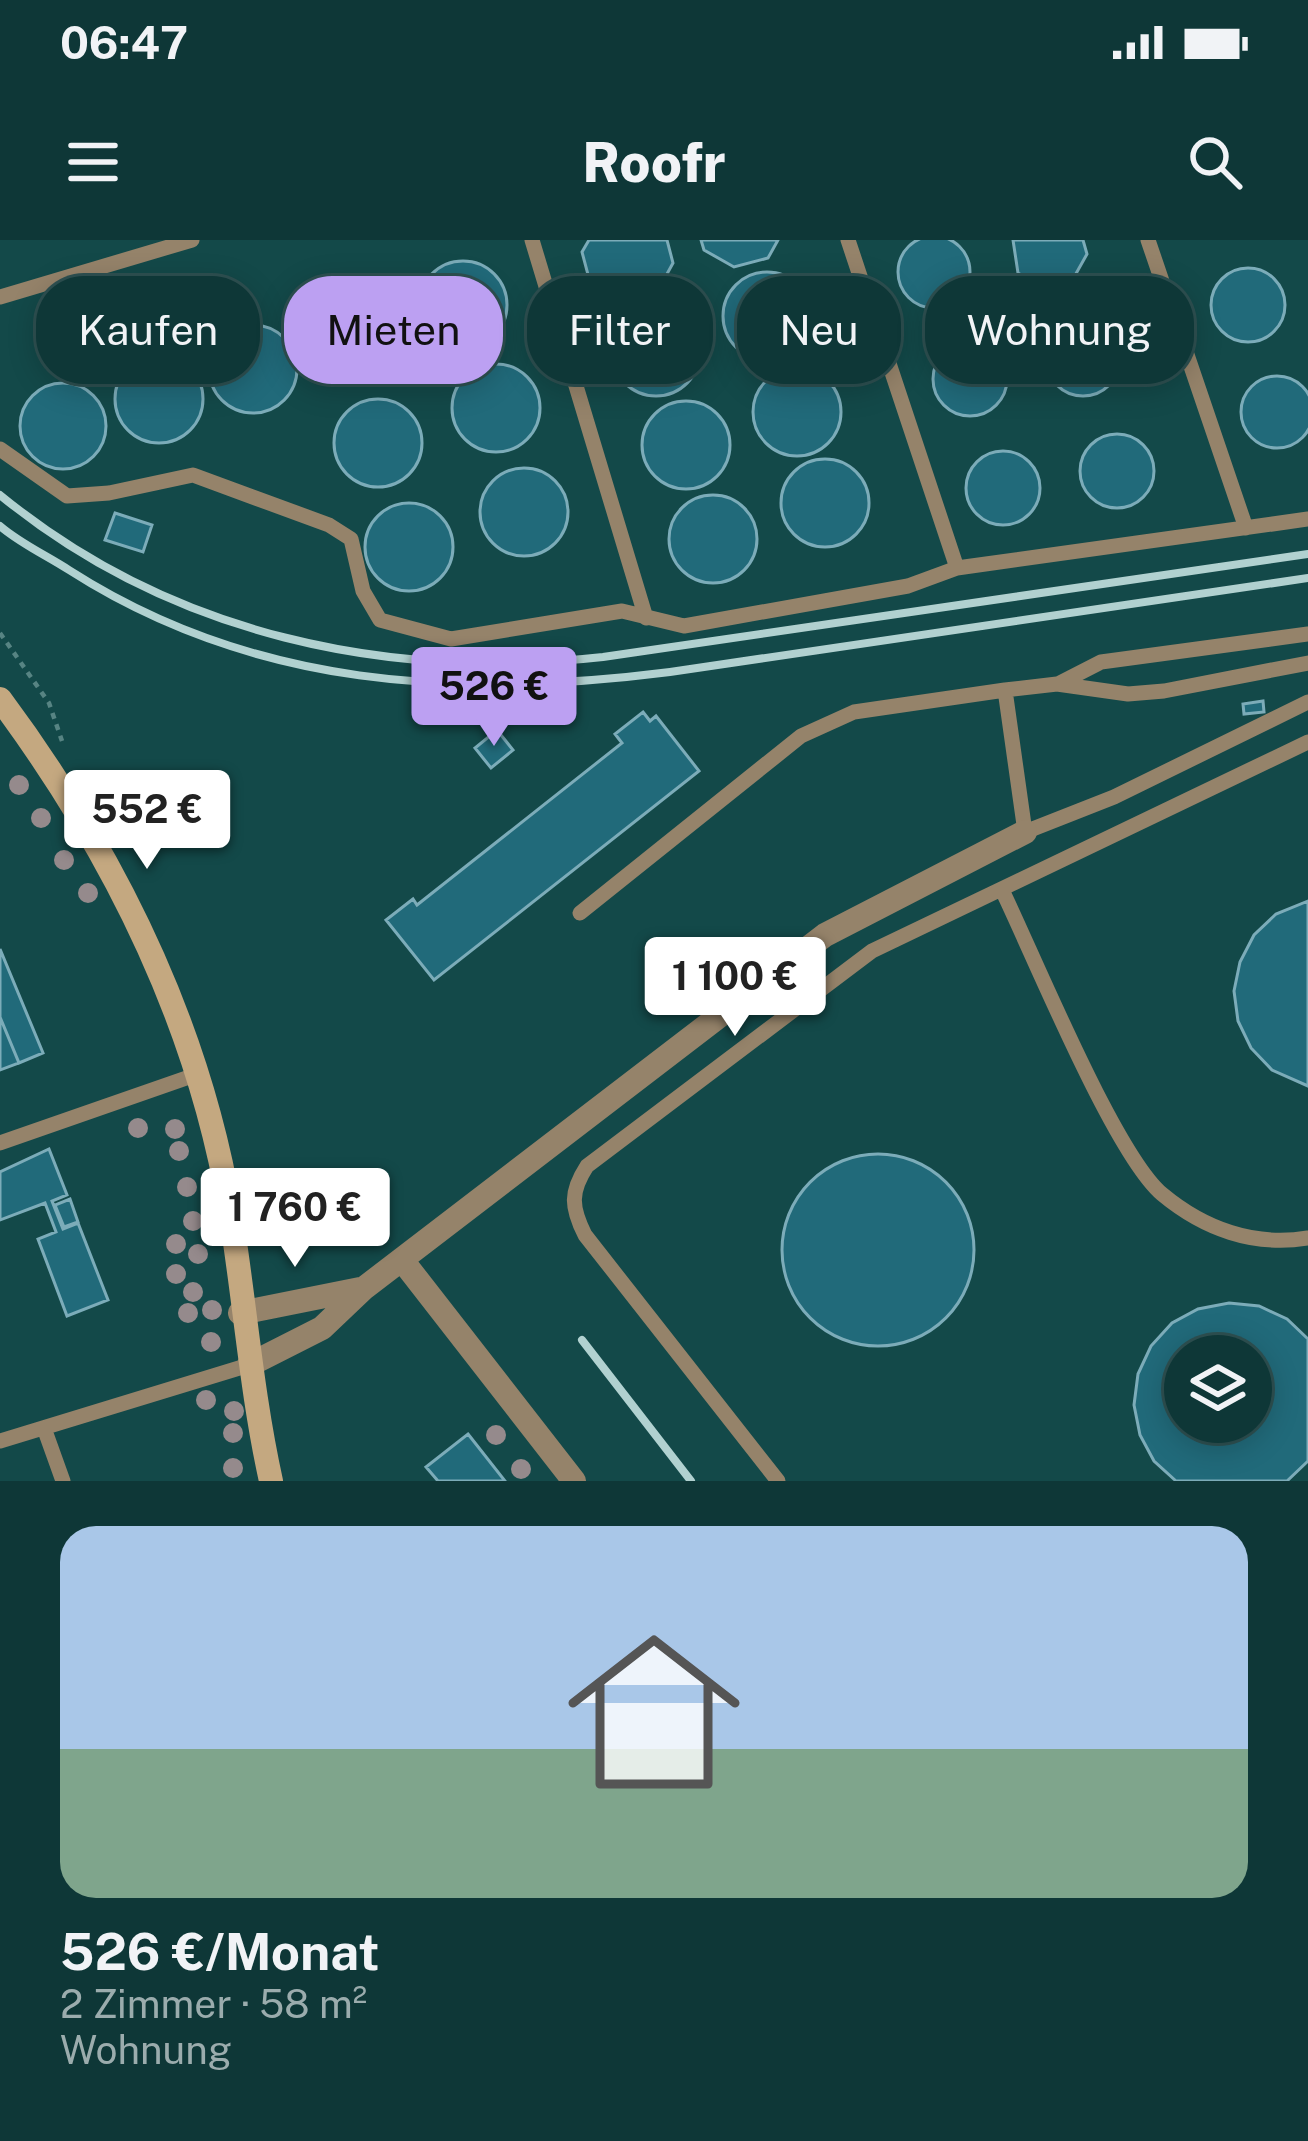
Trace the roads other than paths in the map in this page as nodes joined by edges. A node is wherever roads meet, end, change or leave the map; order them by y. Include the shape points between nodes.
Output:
1 (192, 240) edge
2 (532, 240) edge
3 (848, 240) edge
4 (1148, 240) edge
5 (147, 247) edge
6 (0, 297) edge
7 (0, 449) edge
8 (1308, 519) edge
9 (1246, 528) junction
10 (957, 568) junction
11 (646, 618) junction
12 (1308, 634) edge
13 (1308, 663) edge
14 (1057, 684) junction
15 (1005, 690) junction
16 (0, 699) edge
17 (1308, 703) edge
18 (1308, 742) edge
19 (1025, 832) junction
20 (1002, 890) junction
21 (580, 913) dead end
22 (195, 1075) junction
23 (0, 1143) edge
24 (1308, 1238) edge
25 (402, 1260) junction
26 (363, 1288) junction
27 (241, 1313) junction
28 (249, 1365) junction
29 (44, 1428) junction
30 (0, 1441) edge
31 (63, 1481) edge
32 (272, 1481) edge
33 (574, 1481) edge
34 (778, 1481) edge

1 - 5 lane
2 - 11 lane
3 - 10 lane
4 - 9 lane
5 - 6 lane
7 - 11 lane via 67,496 193,475 329,525 351,539 363,591 380,620 411,632 451,639 622,611
8 - 9 lane
9 - 10 lane
10 - 11 lane via 908,586 684,626
12 - 14 lane via 1102,662
13 - 14 lane via 1164,692
14 - 15 lane
15 - 19 lane
15 - 21 lane via 854,712 815,726
16 - 22 main road via 108,860
17 - 19 lane
18 - 20 lane
19 - 25 street via 825,935
20 - 24 lane via 1124,1140 1160,1192 1214,1228 1272,1244
20 - 34 lane via 872,951 587,1166 574,1186 572,1211 585,1234
22 - 23 lane
22 - 27 main road via 230,1212
25 - 26 street
25 - 33 street
26 - 27 street
26 - 28 street via 322,1328
27 - 28 main road
28 - 29 lane
28 - 32 main road
29 - 30 lane
29 - 31 lane

